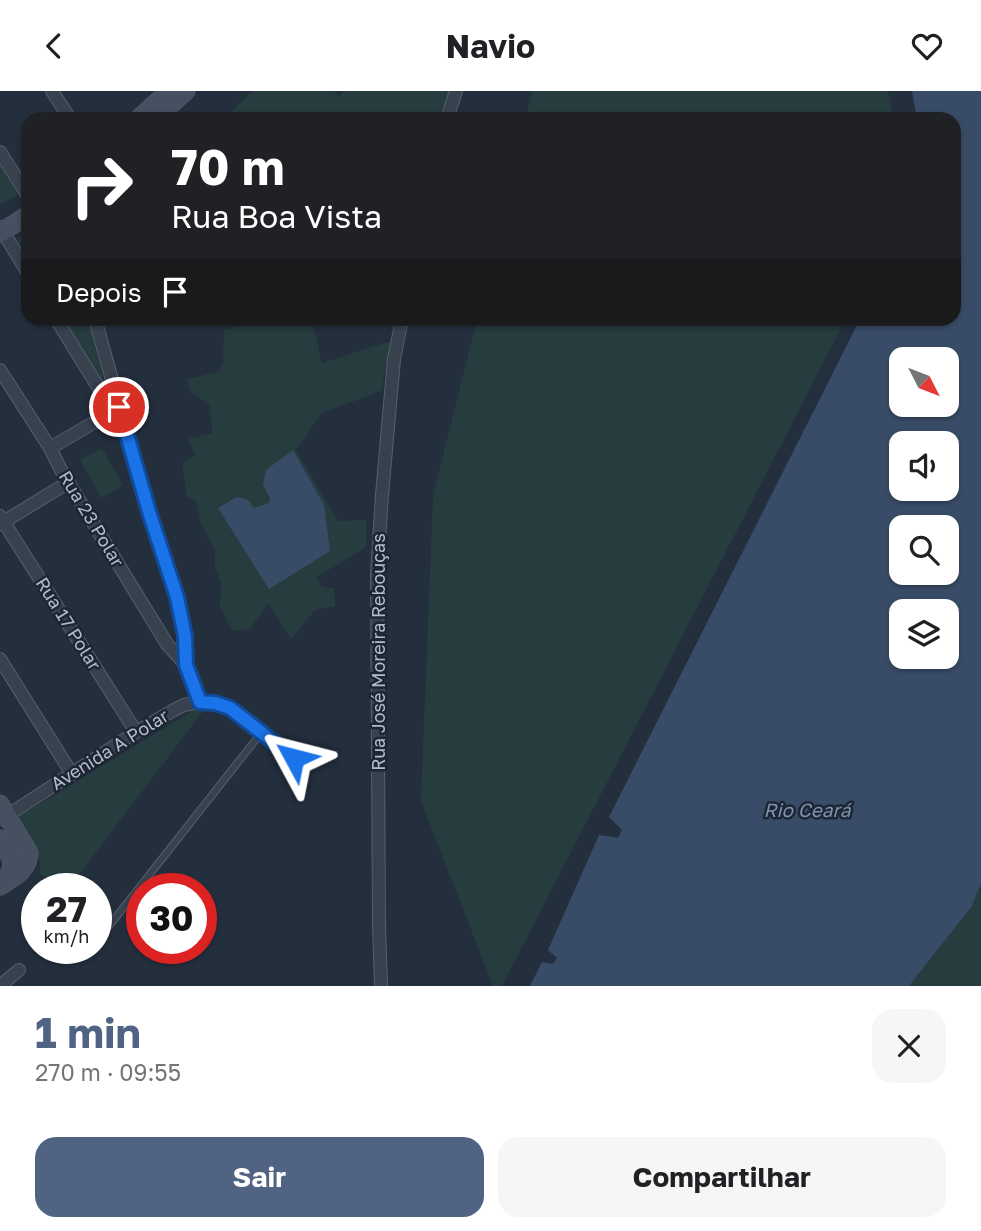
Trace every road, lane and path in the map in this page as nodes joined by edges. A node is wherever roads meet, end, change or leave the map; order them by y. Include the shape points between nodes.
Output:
1 (52, 91) edge
2 (141, 91) edge
3 (186, 91) edge
4 (456, 91) edge
5 (157, 106) edge
6 (66, 112) edge
7 (449, 112) edge
8 (0, 152) edge
9 (21, 185) edge
10 (21, 221) edge
11 (1, 231) edge
12 (21, 262) edge
13 (61, 326) edge
14 (98, 326) edge
15 (401, 326) edge
16 (0, 370) edge
17 (116, 409) junction
18 (50, 449) junction
19 (69, 482) junction
20 (1, 521) edge
21 (0, 659) edge
22 (186, 665) junction
23 (200, 702) junction
24 (136, 732) junction
25 (261, 733) junction
26 (294, 758) dead end
27 (72, 774) junction
28 (2, 813) edge
29 (0, 839) edge
30 (1, 886) edge
31 (112, 922) edge
32 (19, 970) dead end
33 (0, 986) edge
34 (381, 986) edge

1 - 6 street
2 - 5 main road
3 - 5 main road
4 - 7 street
8 - 9 street
10 - 11 main road
11 - 12 street
13 - 17 street
14 - 17 street
15 - 34 street, Rua José Moreira Rebouças via 377,574
16 - 18 street, Rua 23 Polar
17 - 18 street
17 - 22 street via 177,597
18 - 19 street, Rua 23 Polar
19 - 20 street
19 - 22 street, Rua 23 Polar via 167,644
20 - 24 street, Rua 17 Polar
21 - 27 street
22 - 23 street
23 - 24 street, Avenida A Polar via 184,705
23 - 25 street via 230,708
24 - 27 street, Avenida A Polar
25 - 26 street
25 - 31 lane
27 - 28 street, Avenida A Polar
28 - 30 main road via 29,853 29,861 20,874
29 - 30 main road via 12,861 12,870
32 - 33 street

